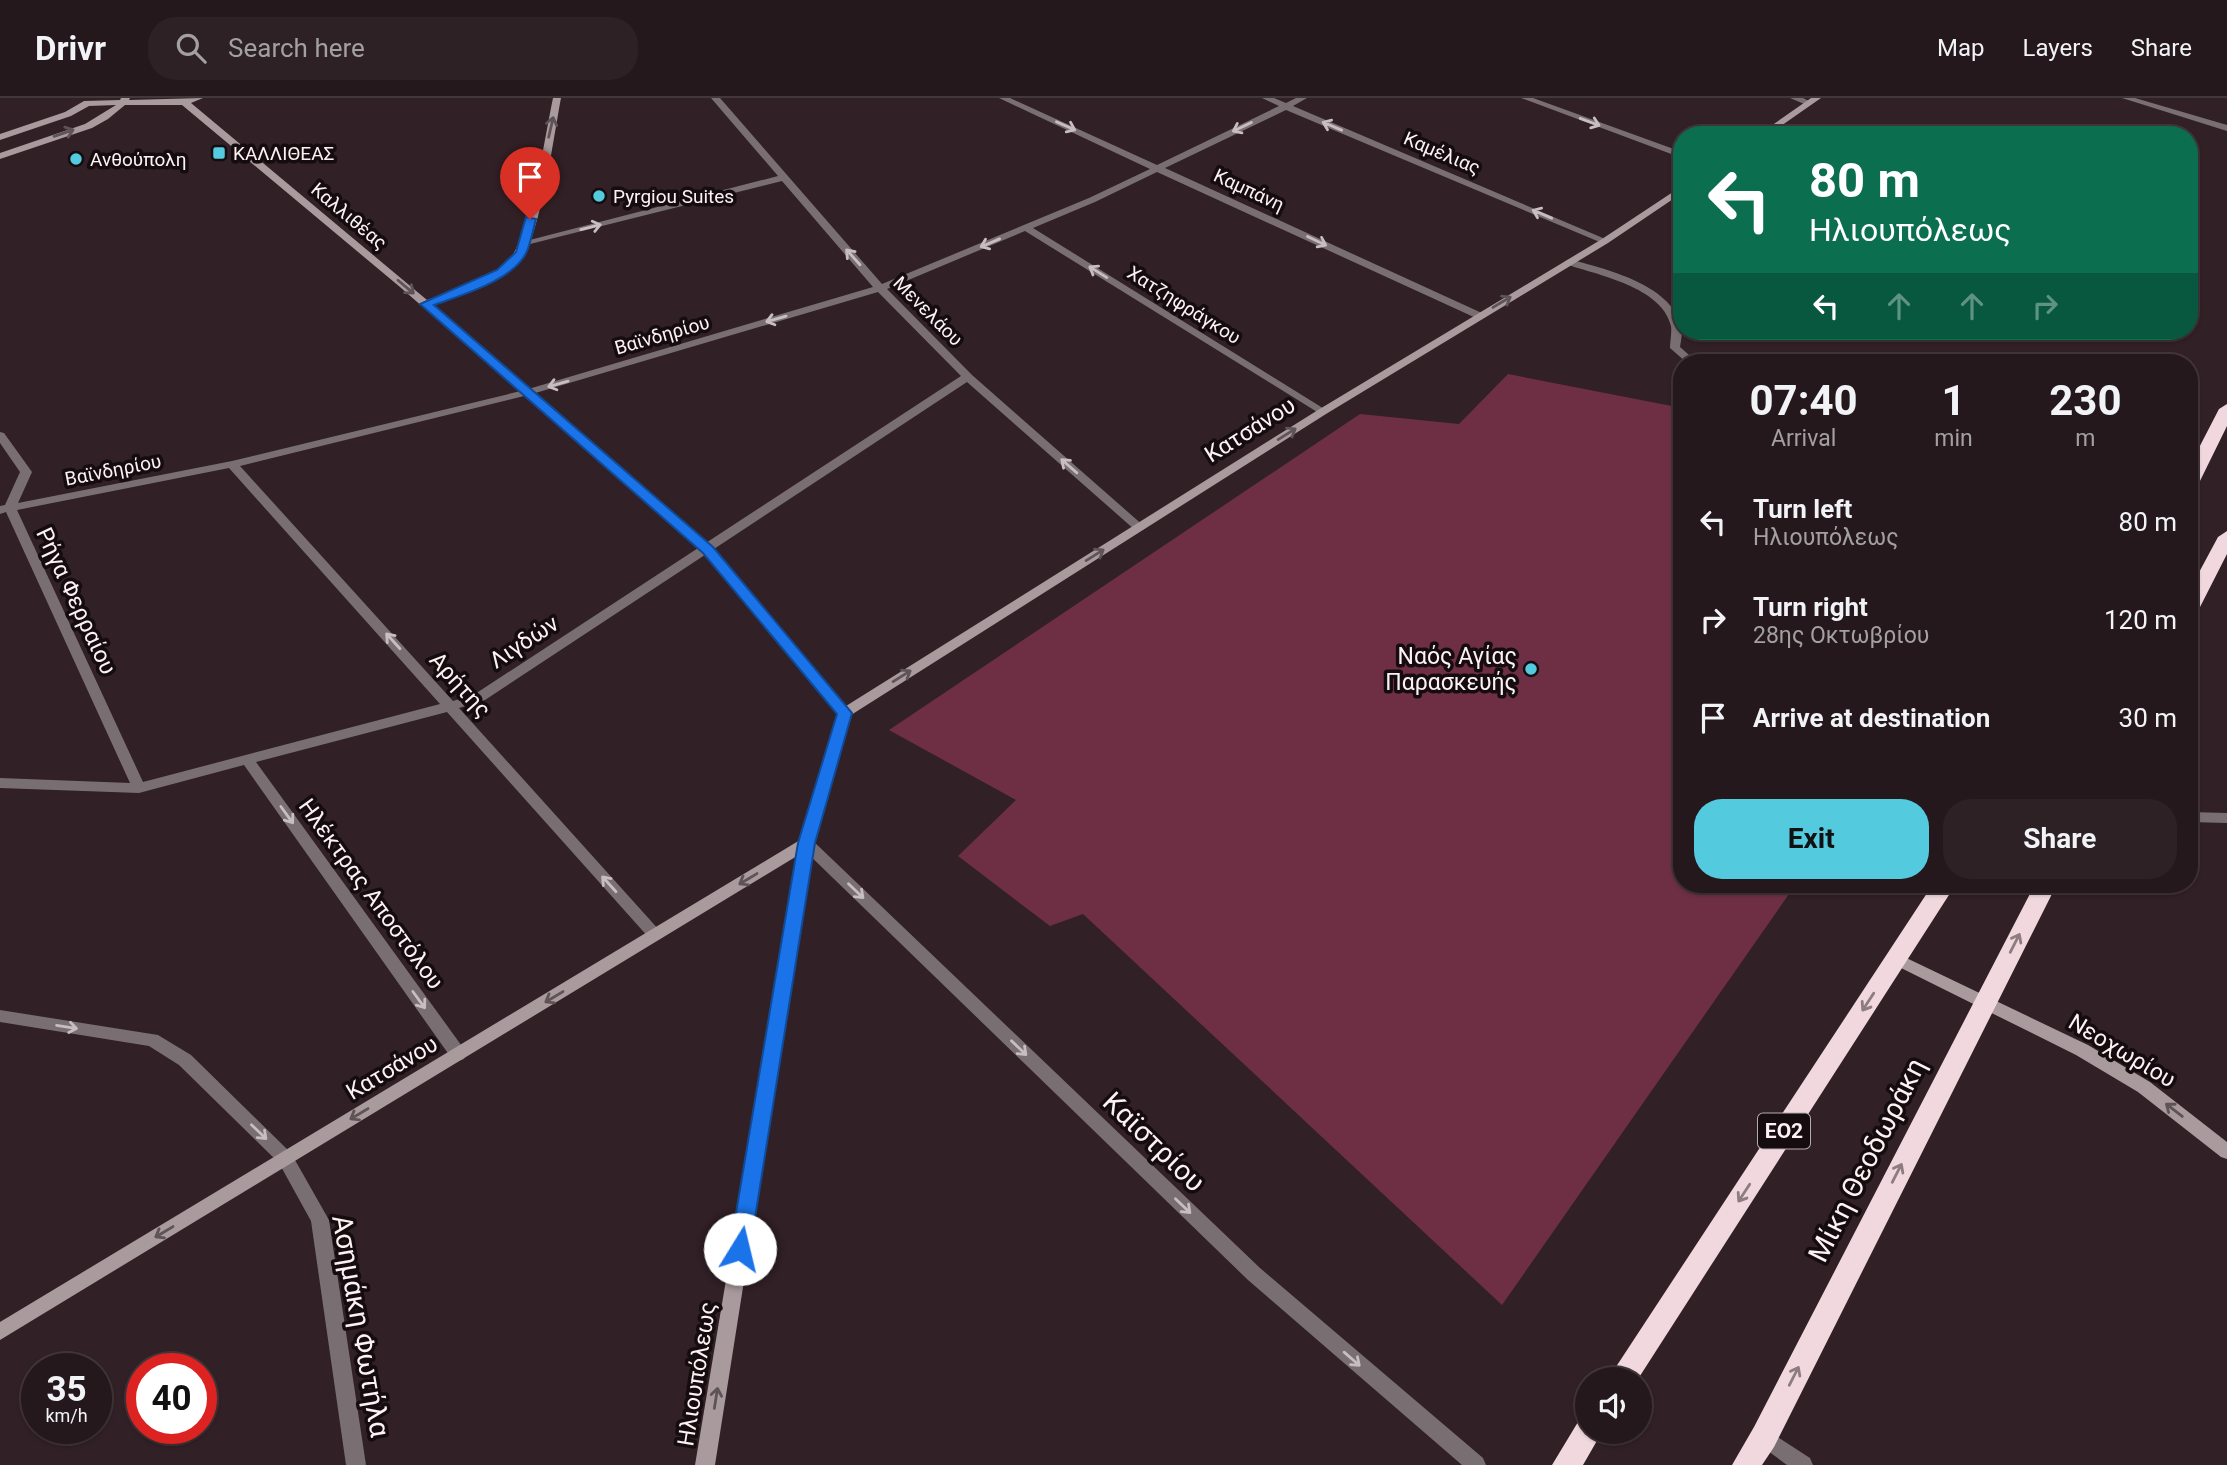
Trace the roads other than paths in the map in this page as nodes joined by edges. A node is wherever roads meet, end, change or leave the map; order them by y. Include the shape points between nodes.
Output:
1 (199, 98) edge
2 (557, 98) edge
3 (715, 98) edge
4 (1003, 98) edge
5 (1266, 98) edge
6 (1303, 98) edge
7 (1525, 98) edge
8 (1794, 98) edge
9 (2126, 98) edge
10 (125, 100) edge
11 (1813, 100) edge
12 (87, 101) edge
13 (184, 102) junction
14 (1286, 106) junction
15 (1775, 126) edge
16 (2227, 128) edge
17 (0, 137) edge
18 (1673, 152) edge
19 (0, 156) edge
20 (1158, 167) junction
21 (782, 178) junction
22 (1673, 194) edge
23 (1027, 228) junction
24 (1605, 240) junction
25 (525, 244) junction
26 (1569, 262) junction
27 (880, 288) junction
28 (426, 304) junction
29 (1673, 315) edge
30 (1480, 316) junction
31 (1676, 340) edge
32 (1682, 354) edge
33 (968, 377) junction
34 (528, 392) junction
35 (2227, 409) edge
36 (1322, 412) junction
37 (0, 435) edge
38 (233, 464) junction
39 (2198, 467) edge
40 (5, 509) edge
41 (1139, 527) junction
42 (2227, 537) edge
43 (708, 550) junction
44 (2198, 592) edge
45 (452, 706) junction
46 (845, 713) junction
47 (247, 760) junction
48 (0, 783) edge
49 (133, 788) junction
50 (2198, 817) edge
51 (2227, 818) edge
52 (806, 843) junction
53 (1939, 893) edge
54 (2041, 893) edge
55 (655, 935) junction
56 (1896, 959) junction
57 (1984, 1002) junction
58 (0, 1016) edge
59 (458, 1055) junction
60 (2227, 1152) edge
61 (285, 1158) junction
62 (0, 1332) edge
63 (1630, 1367) edge
64 (1764, 1437) junction
65 (1580, 1444) edge
66 (356, 1465) edge
67 (705, 1465) edge
68 (1476, 1465) edge
69 (1566, 1465) edge
70 (1746, 1465) edge
71 (1802, 1465) edge

1 - 13 street
25 -> 2 street
3 - 21 street, Μενελάου
4 -> 20 street, Καμπάνη
5 - 14 street, Καμέλιας
6 - 14 street, Βαϊνδηρίου
7 -> 18 street
8 - 11 street
9 - 16 street
10 - 12 street
10 - 13 street
19 -> 10 street via 101,119
11 - 15 street
12 - 17 street via 68,114
13 -> 28 street, Καλλιθέας
14 -> 20 street, Βαϊνδηρίου
24 -> 14 street, Καμέλιας
20 - 23 street, Βαϊνδηρίου
20 -> 30 street, Καμπάνη
25 -> 21 street
27 -> 21 street, Μενελάου
22 - 24 street, Κατσάνου
23 -> 27 street, Βαϊνδηρίου
36 -> 23 street, Χατζηφράγκου
24 - 26 street, Κατσάνου
25 - 28 street via 501,272
26 - 29 street via 1641,288
30 -> 26 street, Κατσάνου
27 - 33 street, Μενελάου
27 -> 34 street, Βαϊνδηρίου
28 - 34 street
30 - 36 street, Κατσάνου
31 - 32 street via 1675,348
41 -> 33 street, Μενελάου
33 - 43 street, Λιγδών
34 - 38 street, Βαϊνδηρίου
34 - 43 street
35 - 39 highway
41 -> 36 street, Κατσάνου
37 - 40 street, Ρήγα Φερραίου via 26,472
38 - 40 street, Βαϊνδηρίου
45 -> 38 street, Αρήτης
40 - 49 street, Ρήγα Φερραίου
46 -> 41 street, Κατσάνου
42 - 44 highway
43 - 45 street, Λιγδών via 487,693
43 - 46 street
45 - 47 street, Λιγδών
55 -> 45 street, Αρήτης
46 - 52 street, Ηλιουπόλεως
47 - 49 street, Λιγδών
47 -> 59 street, Ηλέκτρας Αποστόλου
48 - 49 street, Λιγδών
50 - 51 street
52 -> 55 street, Κατσάνου
67 -> 52 street, Ηλιουπόλεως
52 -> 68 street, Καϊστρίου via 1254,1274
53 - 56 highway, ΕΟ2
57 -> 54 highway, Μίκη Θεοδωράκη
55 -> 59 street, Κατσάνου
56 - 57 street, Νεοχωρίου
56 -> 63 highway, ΕΟ2
60 -> 57 street, Νεοχωρίου via 2144,1087 2082,1050
64 -> 57 highway, Μίκη Θεοδωράκη
58 -> 61 street, Ασημάκη Φωτήλα via 152,1040 184,1060
59 -> 61 street, Κατσάνου
61 -> 62 street, Κατσάνου
61 - 66 street, Ασημάκη Φωτήλα via 320,1220
64 - 70 highway, Μίκη Θεοδωράκη
64 - 71 street
65 - 69 highway

